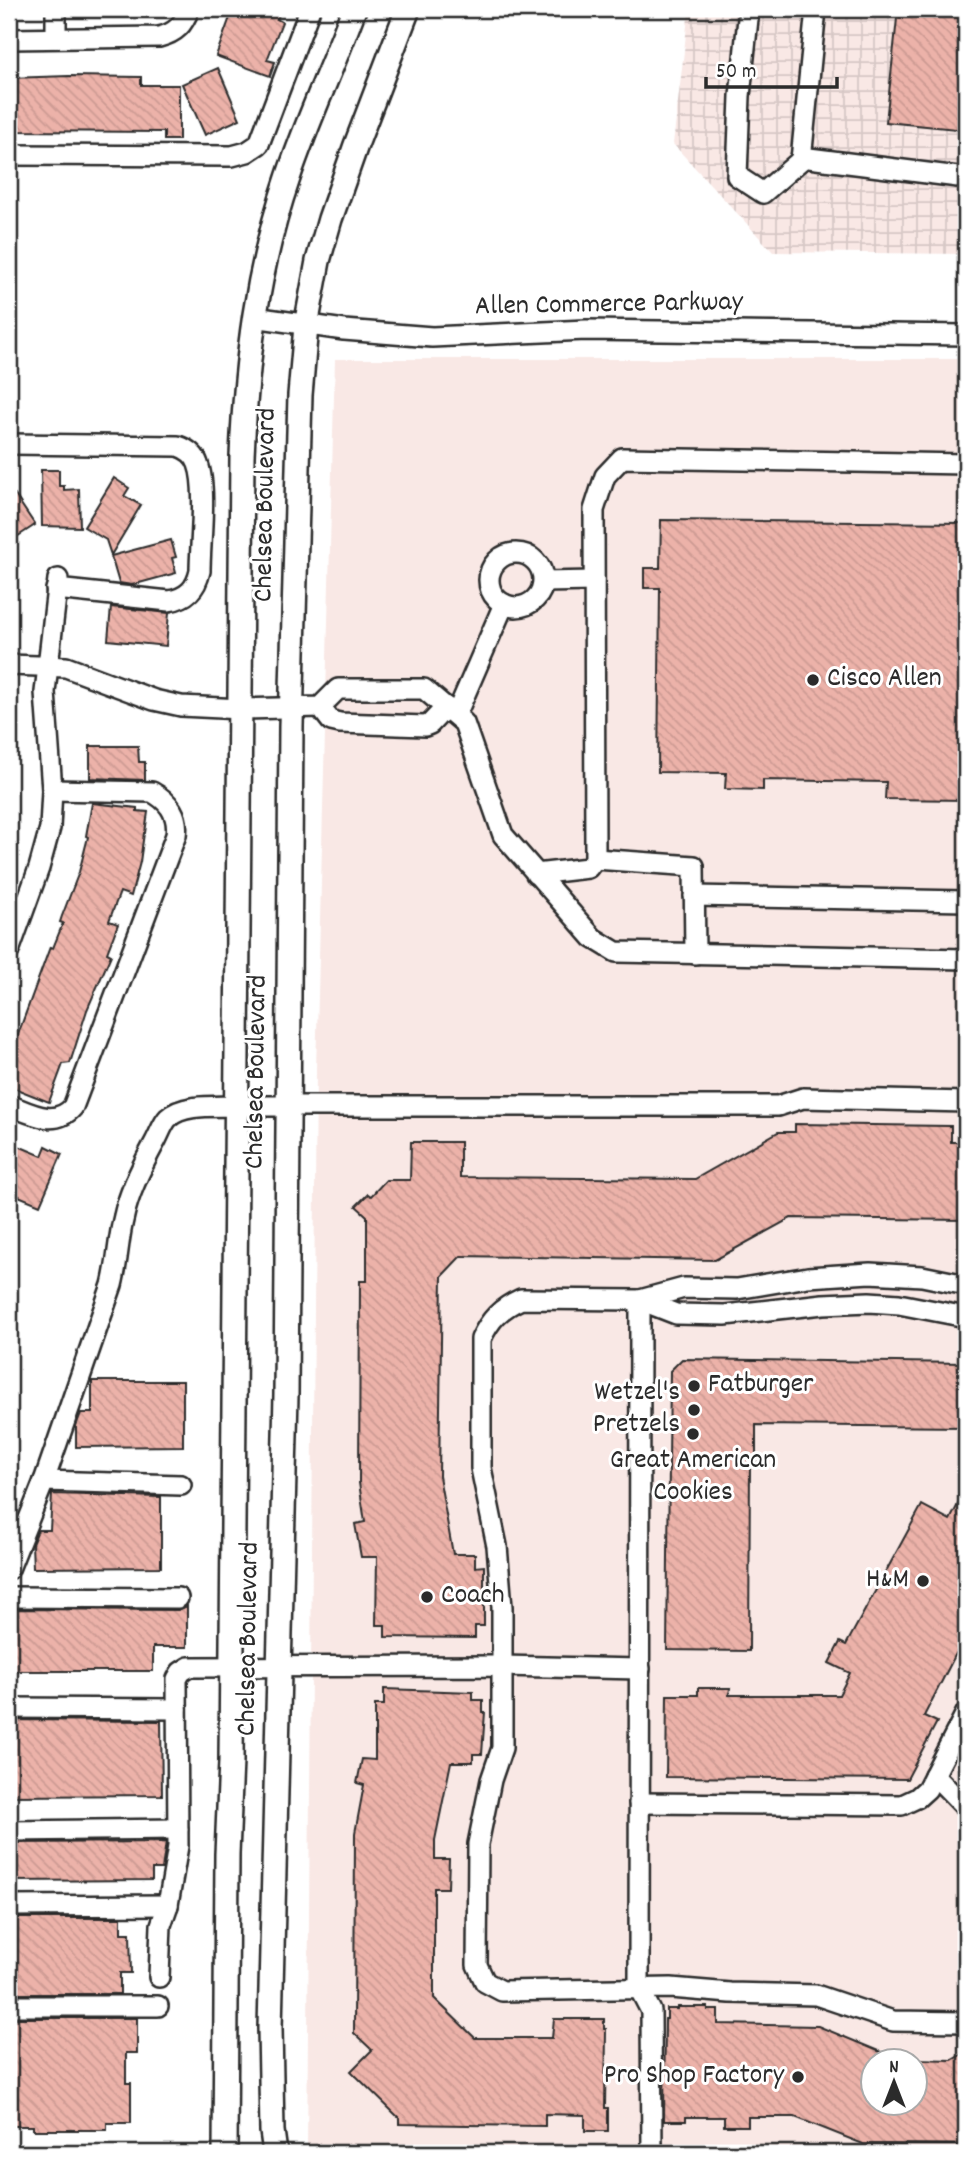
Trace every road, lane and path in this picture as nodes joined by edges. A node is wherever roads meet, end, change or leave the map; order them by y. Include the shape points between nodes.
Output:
1 (56, 9) edge
2 (189, 9) edge
3 (310, 9) edge
4 (354, 9) edge
5 (408, 9) edge
6 (749, 9) edge
7 (816, 9) edge
8 (56, 38) junction
9 (9, 39) edge
10 (9, 155) edge
11 (801, 157) junction
12 (966, 178) edge
13 (254, 317) junction
14 (306, 326) junction
15 (966, 335) edge
16 (9, 444) edge
17 (966, 464) edge
18 (594, 581) junction
19 (544, 582) junction
20 (504, 604) junction
21 (9, 665) edge
22 (48, 666) junction
23 (320, 707) junction
24 (241, 709) junction
25 (291, 709) junction
26 (451, 711) junction
27 (52, 790) junction
28 (595, 859) junction
29 (536, 874) junction
30 (694, 896) junction
31 (966, 901) edge
32 (9, 951) edge
33 (695, 954) junction
34 (966, 959) edge
35 (966, 1102) edge
36 (9, 1105) edge
37 (236, 1106) junction
38 (288, 1107) junction
39 (966, 1285) edge
40 (640, 1300) junction
41 (966, 1317) edge
42 (44, 1481) junction
43 (181, 1485) dead end
44 (9, 1569) edge
45 (9, 1597) edge
46 (178, 1598) dead end
47 (232, 1666) junction
48 (278, 1666) junction
49 (501, 1666) junction
50 (640, 1669) junction
51 (9, 1708) edge
52 (177, 1709) junction
53 (966, 1713) edge
54 (934, 1775) junction
55 (966, 1791) edge
56 (639, 1802) junction
57 (966, 1808) edge
58 (178, 1829) junction
59 (9, 1831) edge
60 (168, 1905) junction
61 (9, 1906) edge
62 (159, 1977) dead end
63 (639, 1988) junction
64 (9, 2006) edge
65 (158, 2006) dead end
66 (966, 2022) edge
67 (225, 2153) edge
68 (275, 2153) edge
69 (652, 2153) edge

1 - 8 street
2 - 8 street via 174,32 159,37
3 - 10 street via 258,144 247,152 232,156
4 - 13 main road, Chelsea Boulevard via 285,188
5 - 14 main road, Chelsea Boulevard via 330,219
6 - 11 street via 737,176 763,193
7 - 11 street
8 - 9 street
11 - 12 street
13 - 14 street, Allen Commerce Parkway
13 - 24 main road, Chelsea Boulevard via 242,456
14 - 15 street, Allen Commerce Parkway via 432,337 586,330
14 - 25 main road, Chelsea Boulevard via 299,407
16 - 22 street via 178,446 190,452 202,483 200,571 190,592 159,601 57,584
17 - 18 street via 622,458 605,476 594,510
18 - 19 street
18 - 28 street
19 - 20 street via 530,604
19 - 20 street via 533,558 507,554 489,574 492,592
20 - 26 street
21 - 22 street
22 - 24 street via 78,671 166,703
22 - 27 street via 45,706
23 - 25 street
23 - 26 street via 331,721 341,723 425,726
23 - 26 street via 338,689 424,689
24 - 25 street
24 - 37 main road, Chelsea Boulevard
25 - 38 main road, Chelsea Boulevard
26 - 29 street via 464,723 503,835
27 - 32 street via 44,855
27 - 36 street via 152,792 170,808 177,828 74,1107 47,1118
28 - 29 street via 589,868
28 - 30 street via 694,866
29 - 33 street via 593,938 616,952
30 - 31 street
30 - 33 street
33 - 34 street
35 - 38 street via 803,1098 778,1106
37 - 38 street
37 - 42 street via 186,1110 168,1118 145,1162 124,1214 112,1285
37 - 47 main road, Chelsea Boulevard
38 - 48 main road, Chelsea Boulevard
39 - 40 street via 870,1273 737,1289 684,1288
40 - 41 street via 676,1314 869,1302
40 - 49 street via 521,1299 495,1315 481,1339 481,1468 500,1570
40 - 50 street
42 - 43 street
42 - 44 street
45 - 46 street
47 - 48 street
47 - 52 street via 189,1667 181,1672
47 - 67 main road, Chelsea Boulevard
48 - 49 street
48 - 68 main road, Chelsea Boulevard via 270,2028
49 - 50 street
49 - 63 street via 502,1748 478,1844 480,1974 502,1991
50 - 56 street
51 - 52 street
52 - 58 street
53 - 54 street
54 - 55 street
54 - 56 street via 927,1790 902,1805
54 - 57 street
56 - 63 street
58 - 59 street
58 - 60 street
60 - 61 street
60 - 62 street via 161,1925
63 - 66 street via 816,1995 893,2021
63 - 69 street via 651,2011
64 - 65 street

